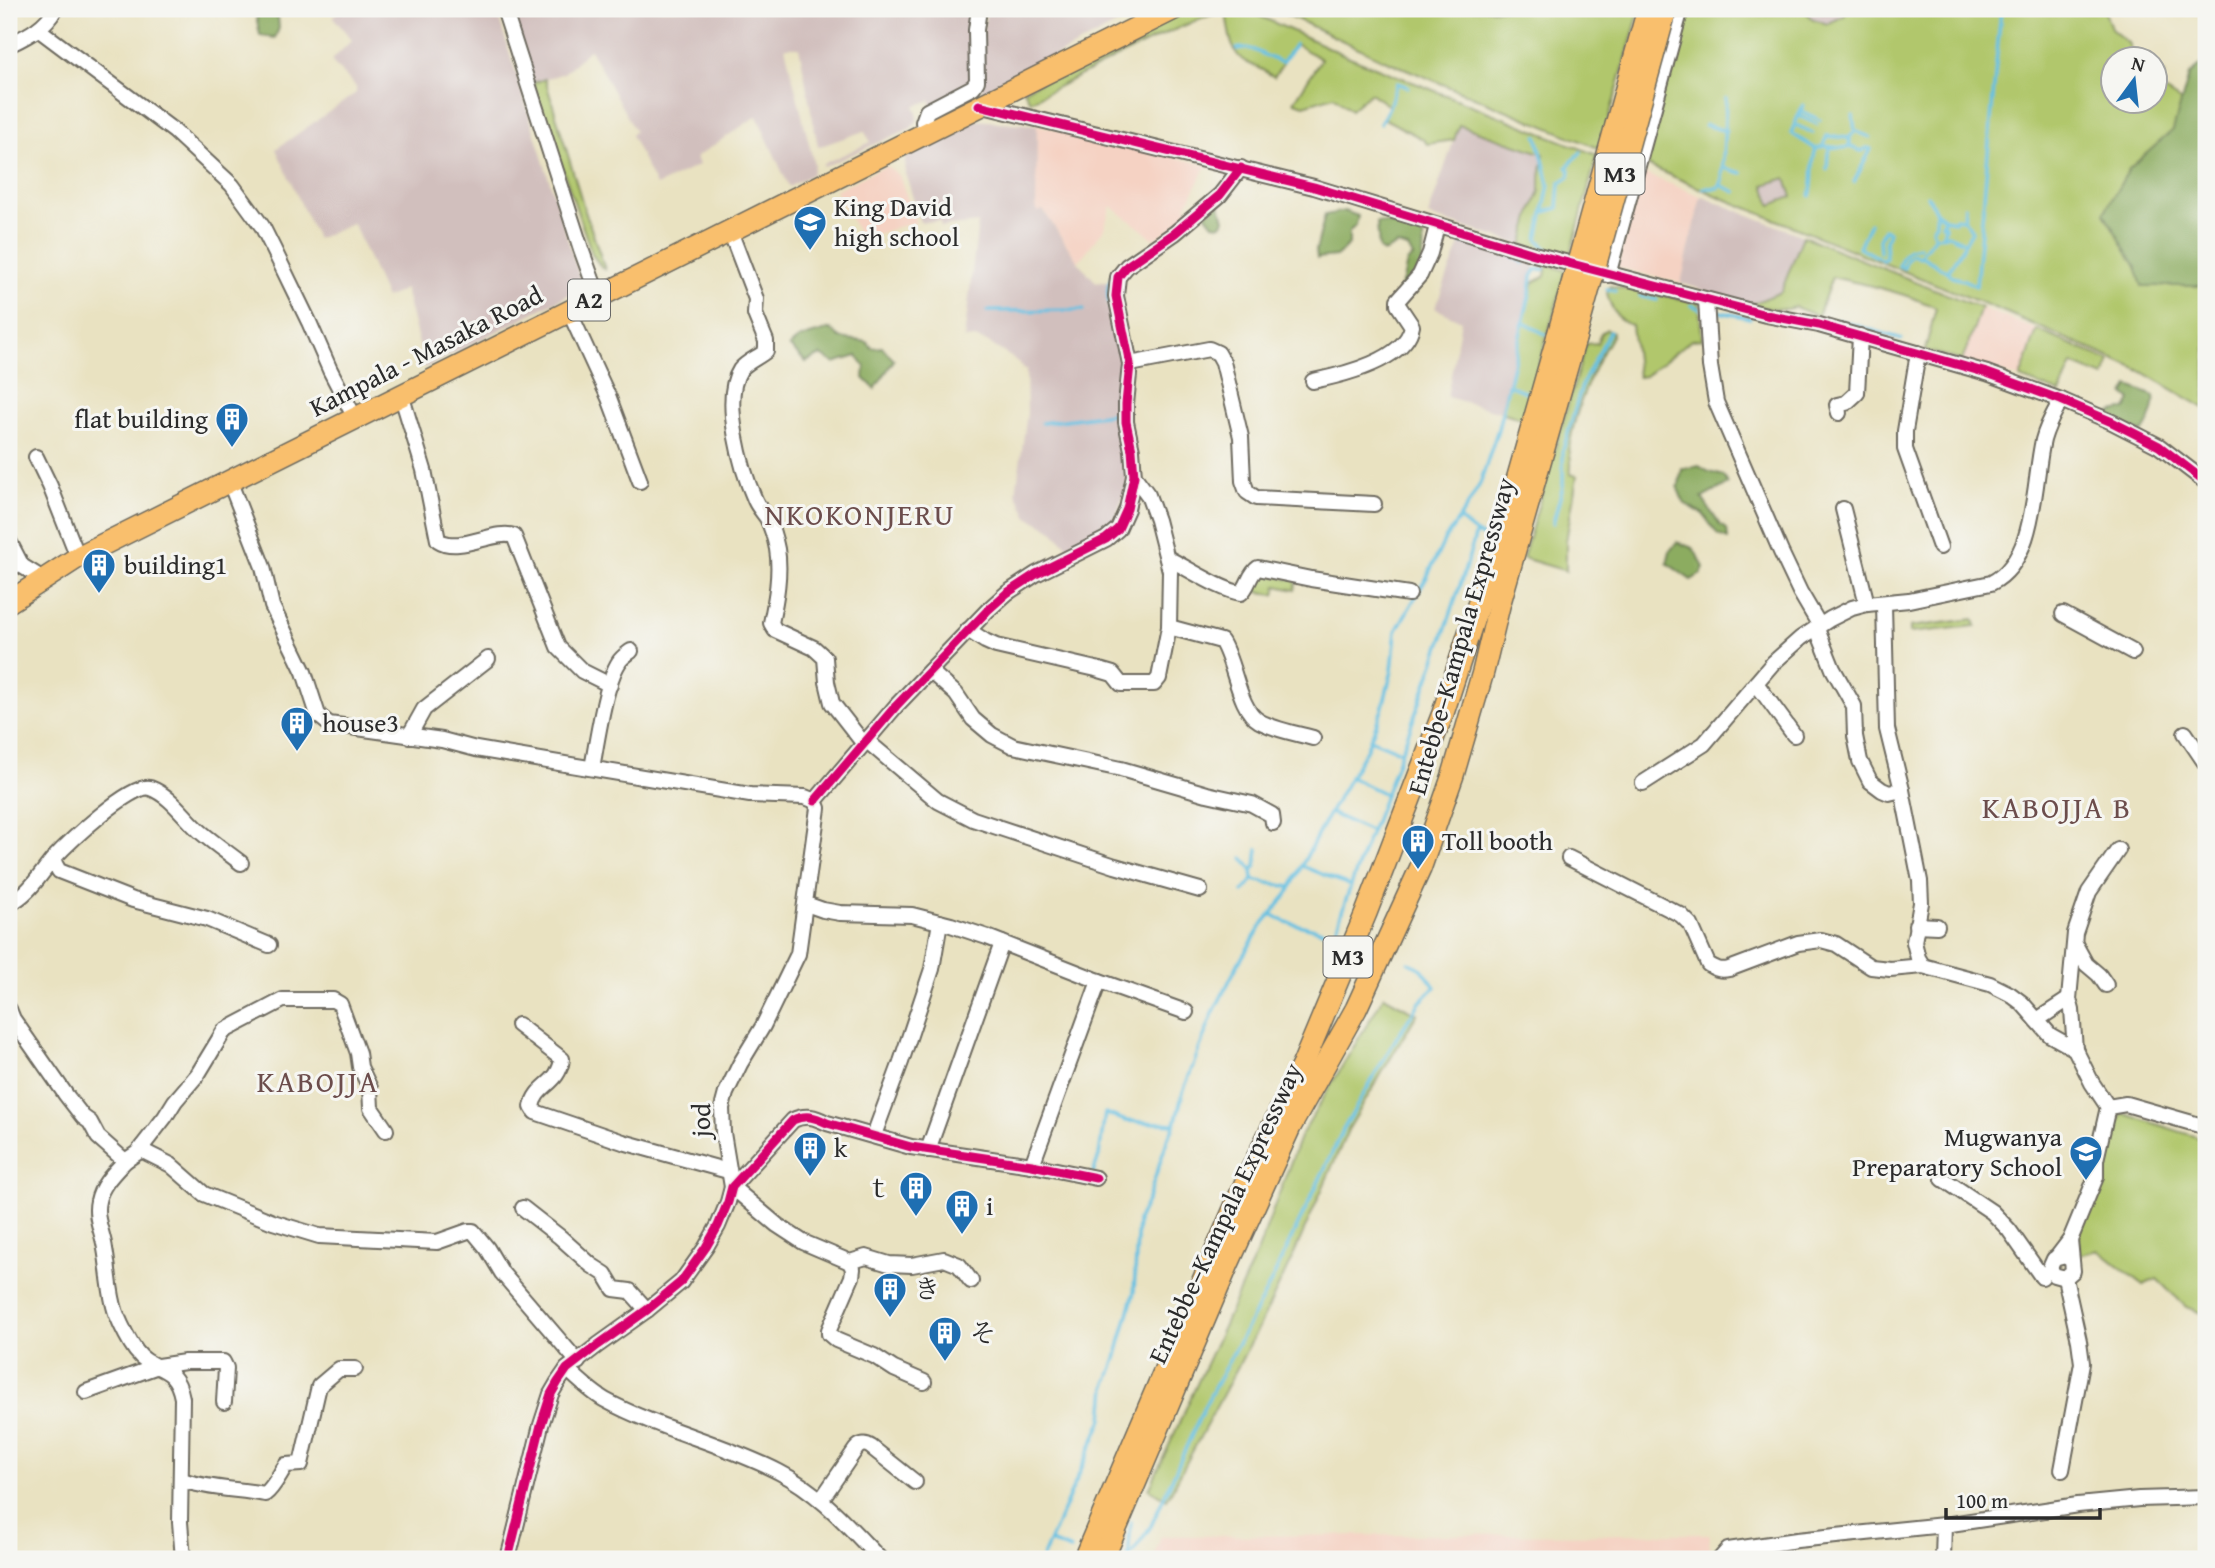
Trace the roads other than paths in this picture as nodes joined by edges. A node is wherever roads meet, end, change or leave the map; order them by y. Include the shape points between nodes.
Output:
1 (55, 9) edge
2 (504, 9) edge
3 (979, 9) edge
4 (1174, 9) edge
5 (1648, 9) edge
6 (1666, 9) edge
7 (1681, 9) edge
8 (38, 29) junction
9 (9, 45) edge
10 (979, 105) junction
11 (925, 135) junction
12 (1241, 168) junction
13 (1437, 226) junction
14 (733, 229) junction
15 (1608, 275) junction
16 (598, 296) junction
17 (1706, 300) junction
18 (569, 311) junction
19 (1860, 336) junction
20 (1567, 337) junction
21 (1918, 353) junction
22 (1130, 363) junction
23 (1313, 381) dead end
24 (401, 394) junction
25 (2061, 400) junction
26 (1839, 413) dead end
27 (355, 418) junction
28 (743, 440) dead end
29 (36, 457) dead end
30 (1134, 476) junction
31 (229, 480) junction
32 (640, 481) dead end
33 (2206, 482) edge
34 (1374, 504) dead end
35 (1843, 509) dead end
36 (9, 541) edge
37 (1940, 547) dead end
38 (78, 557) junction
39 (1167, 558) junction
40 (43, 579) junction
41 (1409, 594) dead end
42 (9, 602) edge
43 (1867, 604) junction
44 (1884, 604) junction
45 (2063, 614) dead end
46 (1169, 627) junction
47 (1819, 627) junction
48 (968, 630) junction
49 (631, 651) dead end
50 (2133, 652) dead end
51 (488, 659) dead end
52 (930, 671) junction
53 (1756, 683) junction
54 (610, 685) junction
55 (2185, 733) dead end
56 (1794, 735) dead end
57 (410, 736) junction
58 (1312, 738) dead end
59 (866, 743) junction
60 (2206, 764) edge
61 (592, 768) junction
62 (1643, 783) dead end
63 (1902, 790) junction
64 (815, 801) junction
65 (1273, 823) dead end
66 (2118, 850) dead end
67 (1569, 858) dead end
68 (52, 860) junction
69 (241, 863) dead end
70 (1199, 890) dead end
71 (9, 904) edge
72 (806, 904) junction
73 (940, 922) junction
74 (1916, 925) junction
75 (1937, 926) dead end
76 (1002, 943) junction
77 (2074, 943) junction
78 (269, 945) dead end
79 (1923, 966) junction
80 (1099, 981) junction
81 (2106, 985) dead end
82 (2069, 999) junction
83 (9, 1009) edge
84 (1186, 1012) dead end
85 (2037, 1020) junction
86 (519, 1025) dead end
87 (2074, 1049) junction
88 (2108, 1107) junction
89 (2206, 1127) edge
90 (386, 1130) dead end
91 (874, 1135) junction
92 (142, 1147) junction
93 (928, 1150) junction
94 (125, 1161) junction
95 (1032, 1165) junction
96 (729, 1171) junction
97 (1096, 1178) dead end
98 (1943, 1179) dead end
99 (732, 1187) junction
100 (523, 1208) dead end
101 (2070, 1240) junction
102 (2057, 1256) junction
103 (2071, 1260) junction
104 (850, 1262) junction
105 (2042, 1277) dead end
106 (2065, 1278) junction
107 (971, 1281) dead end
108 (647, 1311) junction
109 (158, 1366) junction
110 (573, 1366) junction
111 (355, 1369) dead end
112 (924, 1382) dead end
113 (86, 1392) dead end
114 (223, 1402) dead end
115 (2062, 1470) dead end
116 (182, 1480) junction
117 (915, 1482) dead end
118 (2206, 1497) edge
119 (821, 1500) junction
120 (1944, 1525) junction
121 (183, 1559) edge
122 (508, 1559) edge
123 (880, 1559) edge
124 (1084, 1559) edge
125 (1103, 1559) edge
126 (1720, 1559) edge
127 (1943, 1559) edge

1 - 8 street
2 - 16 street
3 - 11 street via 977,82 927,111
4 - 10 highway, Kampala - Masaka Road / A2
5 - 20 highway, Entebbe–Kampala Expressway / M3, bridge
6 - 20 highway, Entebbe–Kampala Expressway / M3, bridge
7 - 15 street
8 - 9 street
8 - 27 street via 174,131 232,185 268,238
10 - 11 highway, Kampala - Masaka Road / A2
10 - 12 street
11 - 14 highway, Kampala - Masaka Road / A2
12 - 13 street via 1345,195
12 - 22 street via 1220,195 1118,277 1116,296
13 - 15 street
13 - 23 street via 1420,275 1398,300 1412,326 1410,333 1389,356
14 - 16 highway, Kampala - Masaka Road / A2
14 - 28 street via 761,297 758,306 772,347 771,353 744,370 737,404
14 - 59 street via 756,299 755,314 766,351 741,368 733,400 744,470 777,550 778,593 771,623 775,630 825,658 832,703
15 - 17 street
16 - 18 highway, Kampala - Masaka Road / A2
17 - 19 street
17 - 47 street via 1716,402
18 - 24 highway, Kampala - Masaka Road / A2
18 - 32 street
19 - 21 street
19 - 26 street via 1857,393 1837,405
20 - 124 highway, Entebbe–Kampala Expressway / M3 via 1443,713 1366,913
20 - 125 highway, Entebbe–Kampala Expressway / M3 via 1483,673 1420,869 1356,1009 1290,1127
21 - 25 street
21 - 37 street via 1905,449
22 - 30 street via 1126,422
22 - 34 street via 1209,349 1218,353 1241,437 1243,481 1250,495
24 - 27 highway, Kampala - Masaka Road / A2
24 - 54 street via 438,540 477,542 503,534 514,536 558,647 582,671
25 - 33 street via 2158,446
25 - 44 street via 2044,436 2032,515 2009,569 1991,583
27 - 31 highway, Kampala - Masaka Road / A2
29 - 38 street
30 - 39 street via 1148,495
30 - 48 street via 1118,529 1014,588
31 - 38 highway, Kampala - Masaka Road / A2
31 - 57 street via 258,552 272,606 304,672 318,715 329,724
35 - 43 street
36 - 40 street via 22,566
38 - 40 highway, Kampala - Masaka Road / A2
39 - 41 street via 1236,593 1244,590 1258,568
39 - 46 street
40 - 42 highway, Kampala - Masaka Road / A2
43 - 44 street
43 - 47 street
44 - 63 street via 1887,729
45 - 50 street
46 - 48 street via 1159,678 1154,684 1125,685 1113,674 996,646
46 - 58 street via 1221,641 1253,716
47 - 53 street via 1788,649
47 - 63 street via 1833,668 1854,706 1860,761 1870,781 1889,793
48 - 52 street
49 - 54 street via 618,663
51 - 57 street via 424,709
52 - 59 street
52 - 65 street via 956,694 973,719 1013,746 1252,804 1272,815
53 - 56 street
53 - 62 street via 1704,744
54 - 61 street
55 - 60 street
57 - 61 street
59 - 64 street
59 - 70 street via 938,802 973,819
61 - 64 street via 750,795
63 - 74 street via 1920,880
64 - 72 street, jod via 818,808
66 - 77 street via 2089,892
67 - 79 street via 1681,915 1691,925 1709,964 1721,971 1798,943 1821,940 1836,944 1871,967
68 - 69 street via 141,787 174,804
68 - 71 street via 42,876
68 - 78 street via 59,872 133,900 207,919
72 - 73 street via 840,913 903,914
72 - 96 street, jod via 792,971 726,1093 722,1108
73 - 76 street
73 - 91 street via 932,969
74 - 75 street
74 - 79 street via 1915,948
76 - 80 street
76 - 93 street
77 - 81 street
77 - 82 street
79 - 85 street via 2010,994
80 - 84 street
80 - 95 street
82 - 85 street
82 - 87 street
83 - 94 street via 98,1137
85 - 87 street via 2050,1035
86 - 96 street via 562,1059 560,1071 535,1095 535,1112
87 - 88 street
88 - 89 street via 2126,1104
88 - 101 street via 2095,1177
90 - 92 street via 371,1108 370,1088 340,1004 333,1000 282,1000 224,1031 198,1074
91 - 93 street
91 - 99 street via 816,1117 799,1117
92 - 94 street
92 - 110 street via 204,1194 319,1236 437,1242 473,1231
93 - 95 street
94 - 109 street via 102,1191 97,1212 116,1311 135,1350 145,1362
95 - 97 street
96 - 99 street, jod
98 - 105 street via 1992,1212
99 - 104 street via 797,1238
99 - 108 street via 706,1247 681,1282
100 - 108 street via 605,1274 614,1289 630,1291
101 - 102 street
101 - 103 street
102 - 103 street
102 - 106 street via 2050,1265 2052,1272
103 - 106 street via 2073,1271
104 - 107 street via 866,1257 912,1265 944,1259 959,1265
104 - 112 street via 852,1277 828,1334
106 - 115 street via 2082,1363
108 - 110 street
109 - 113 street
109 - 114 street via 223,1362
109 - 116 street via 170,1373 180,1388
110 - 119 street via 586,1387 604,1399 751,1458
110 - 122 street via 558,1381 547,1406
111 - 116 street via 339,1370 319,1386 302,1464 286,1465 265,1494
116 - 121 street
117 - 119 street via 864,1444
118 - 120 street via 2078,1505
119 - 123 street
120 - 126 street via 1744,1547 1728,1550
120 - 127 street

